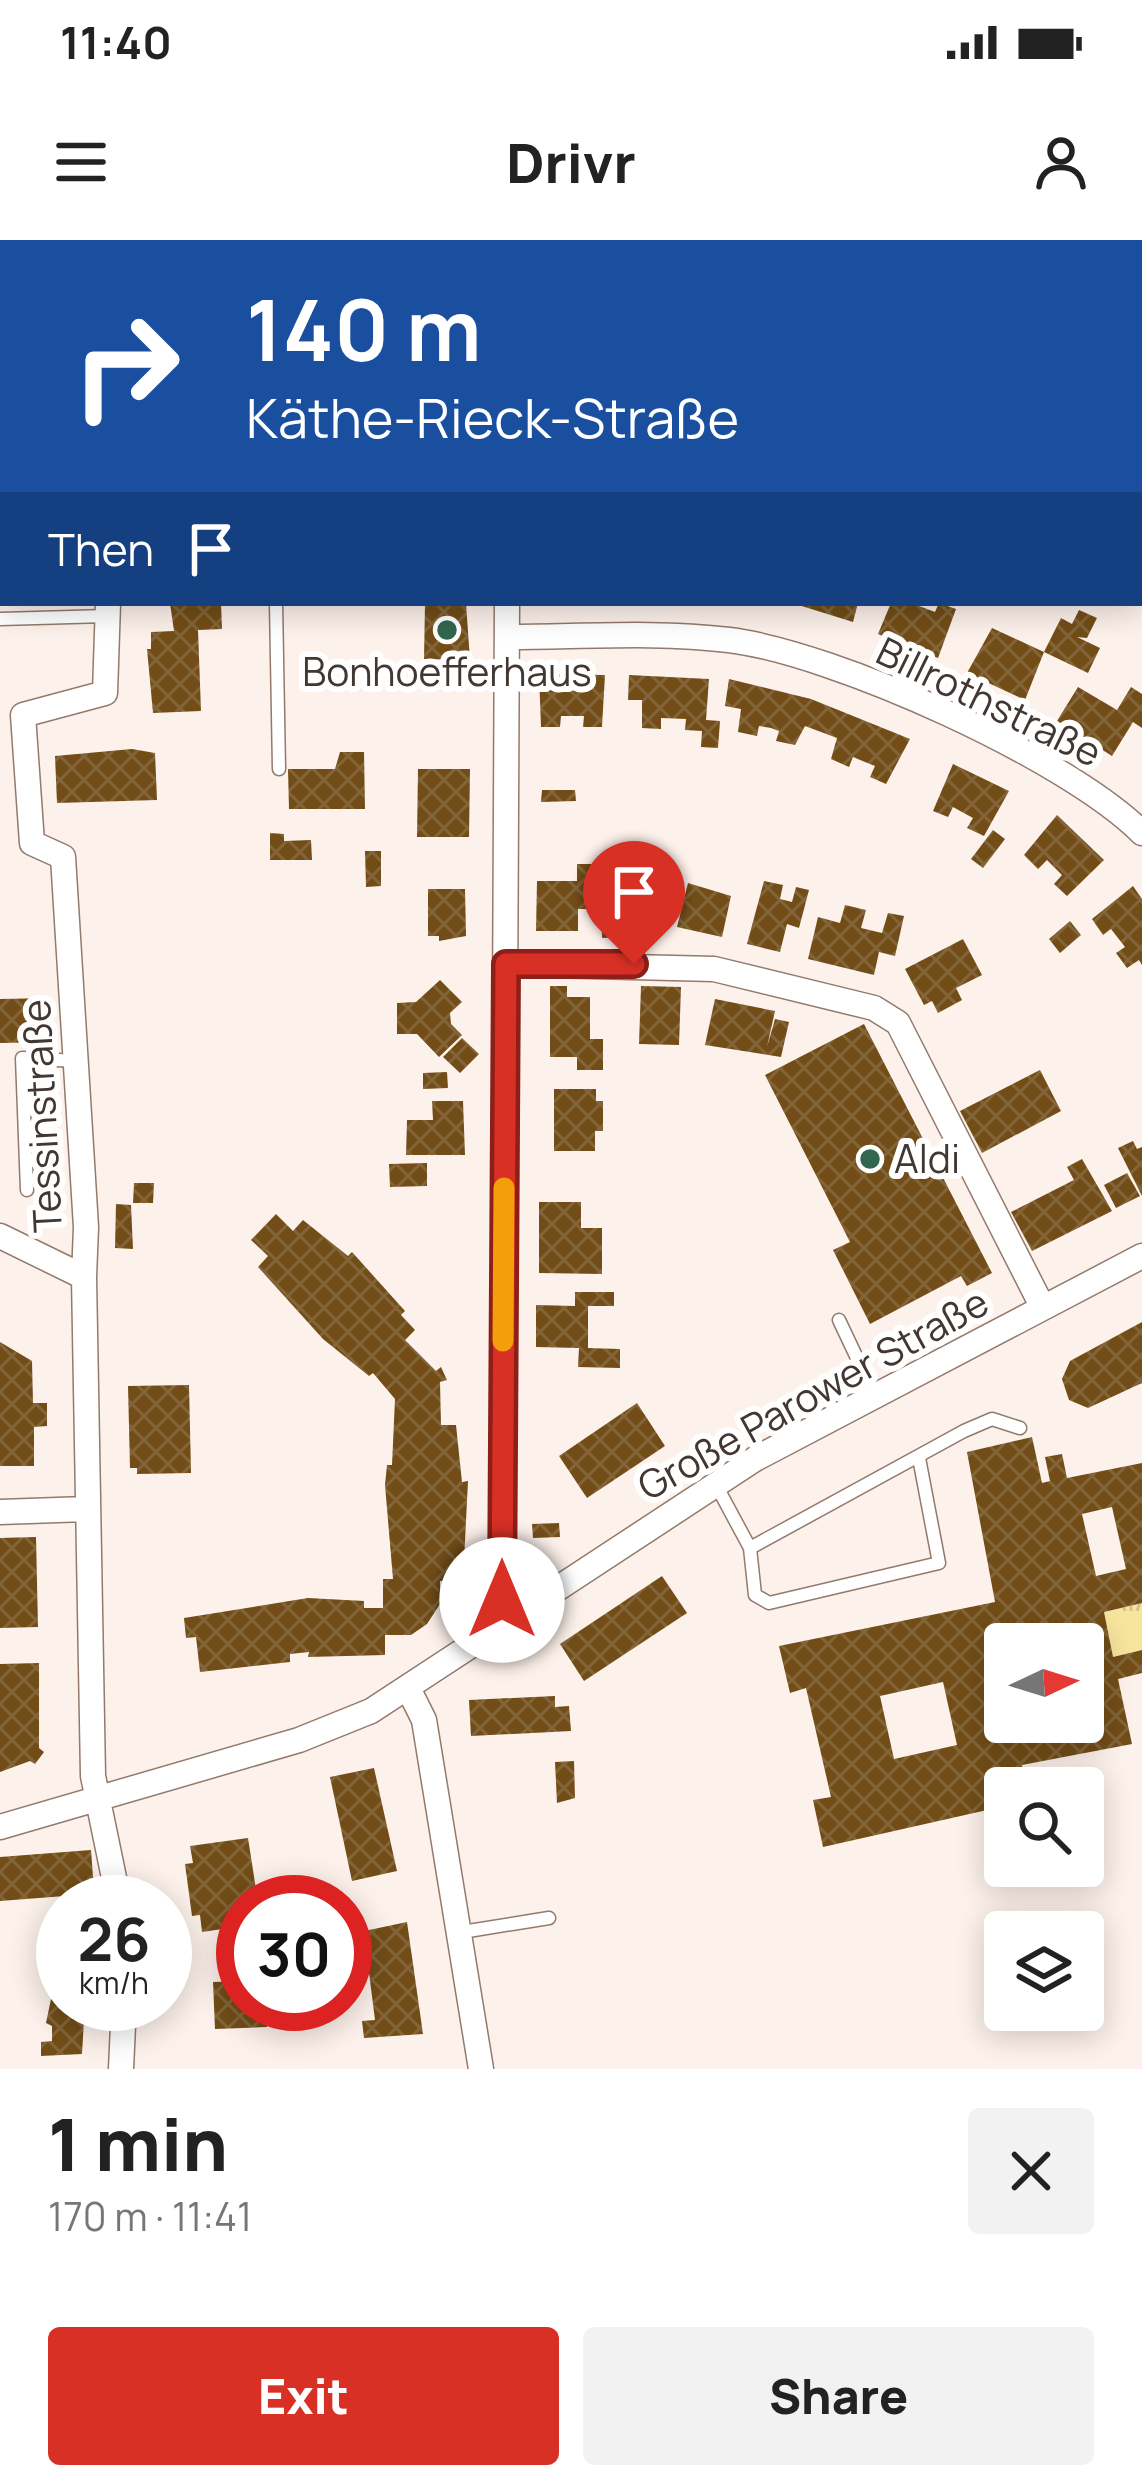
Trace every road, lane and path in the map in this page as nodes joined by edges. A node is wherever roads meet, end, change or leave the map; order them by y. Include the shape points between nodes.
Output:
1 (276, 606) edge
2 (508, 606) edge
3 (108, 610) edge
4 (0, 619) edge
5 (507, 637) junction
6 (279, 769) dead end
7 (1142, 833) edge
8 (506, 964) junction
9 (76, 1061) junction
10 (27, 1190) dead end
11 (0, 1236) edge
12 (1142, 1256) edge
13 (84, 1277) junction
14 (1042, 1306) junction
15 (839, 1320) dead end
16 (874, 1394) junction
17 (1020, 1428) dead end
18 (919, 1458) junction
19 (716, 1483) junction
20 (86, 1509) junction
21 (0, 1512) edge
22 (750, 1548) junction
23 (502, 1625) junction
24 (409, 1690) junction
25 (98, 1802) junction
26 (0, 1827) edge
27 (113, 1875) edge
28 (549, 1918) dead end
29 (462, 1932) junction
30 (123, 2031) edge
31 (121, 2069) edge
32 (481, 2069) edge

1 - 6 lane
2 - 5 street
3 - 4 lane
3 - 9 street, Tessinstraße via 105,693 23,716 32,843 63,856
5 - 7 street, Billrothstraße via 726,640 814,659 1071,776
5 - 8 street
8 - 14 street via 714,969 874,1008 898,1023
8 - 23 street
9 - 10 lane via 22,1058
9 - 13 street, Tessinstraße
11 - 13 street
12 - 14 street, Große Parower Straße
13 - 20 street, Tessinstraße
14 - 16 street, Große Parower Straße
15 - 16 lane
16 - 19 street, Große Parower Straße
17 - 18 lane via 992,1420
18 - 22 lane
18 - 22 lane via 939,1563 769,1603 755,1595
19 - 22 lane
19 - 23 street, Große Parower Straße
20 - 21 street
20 - 25 street, Tessinstraße
23 - 24 street, Große Parower Straße
24 - 25 street, Große Parower Straße via 299,1740
24 - 29 street via 424,1720
25 - 26 street, Große Parower Straße
25 - 27 street, Tessinstraße
28 - 29 lane
29 - 32 street
30 - 31 street

